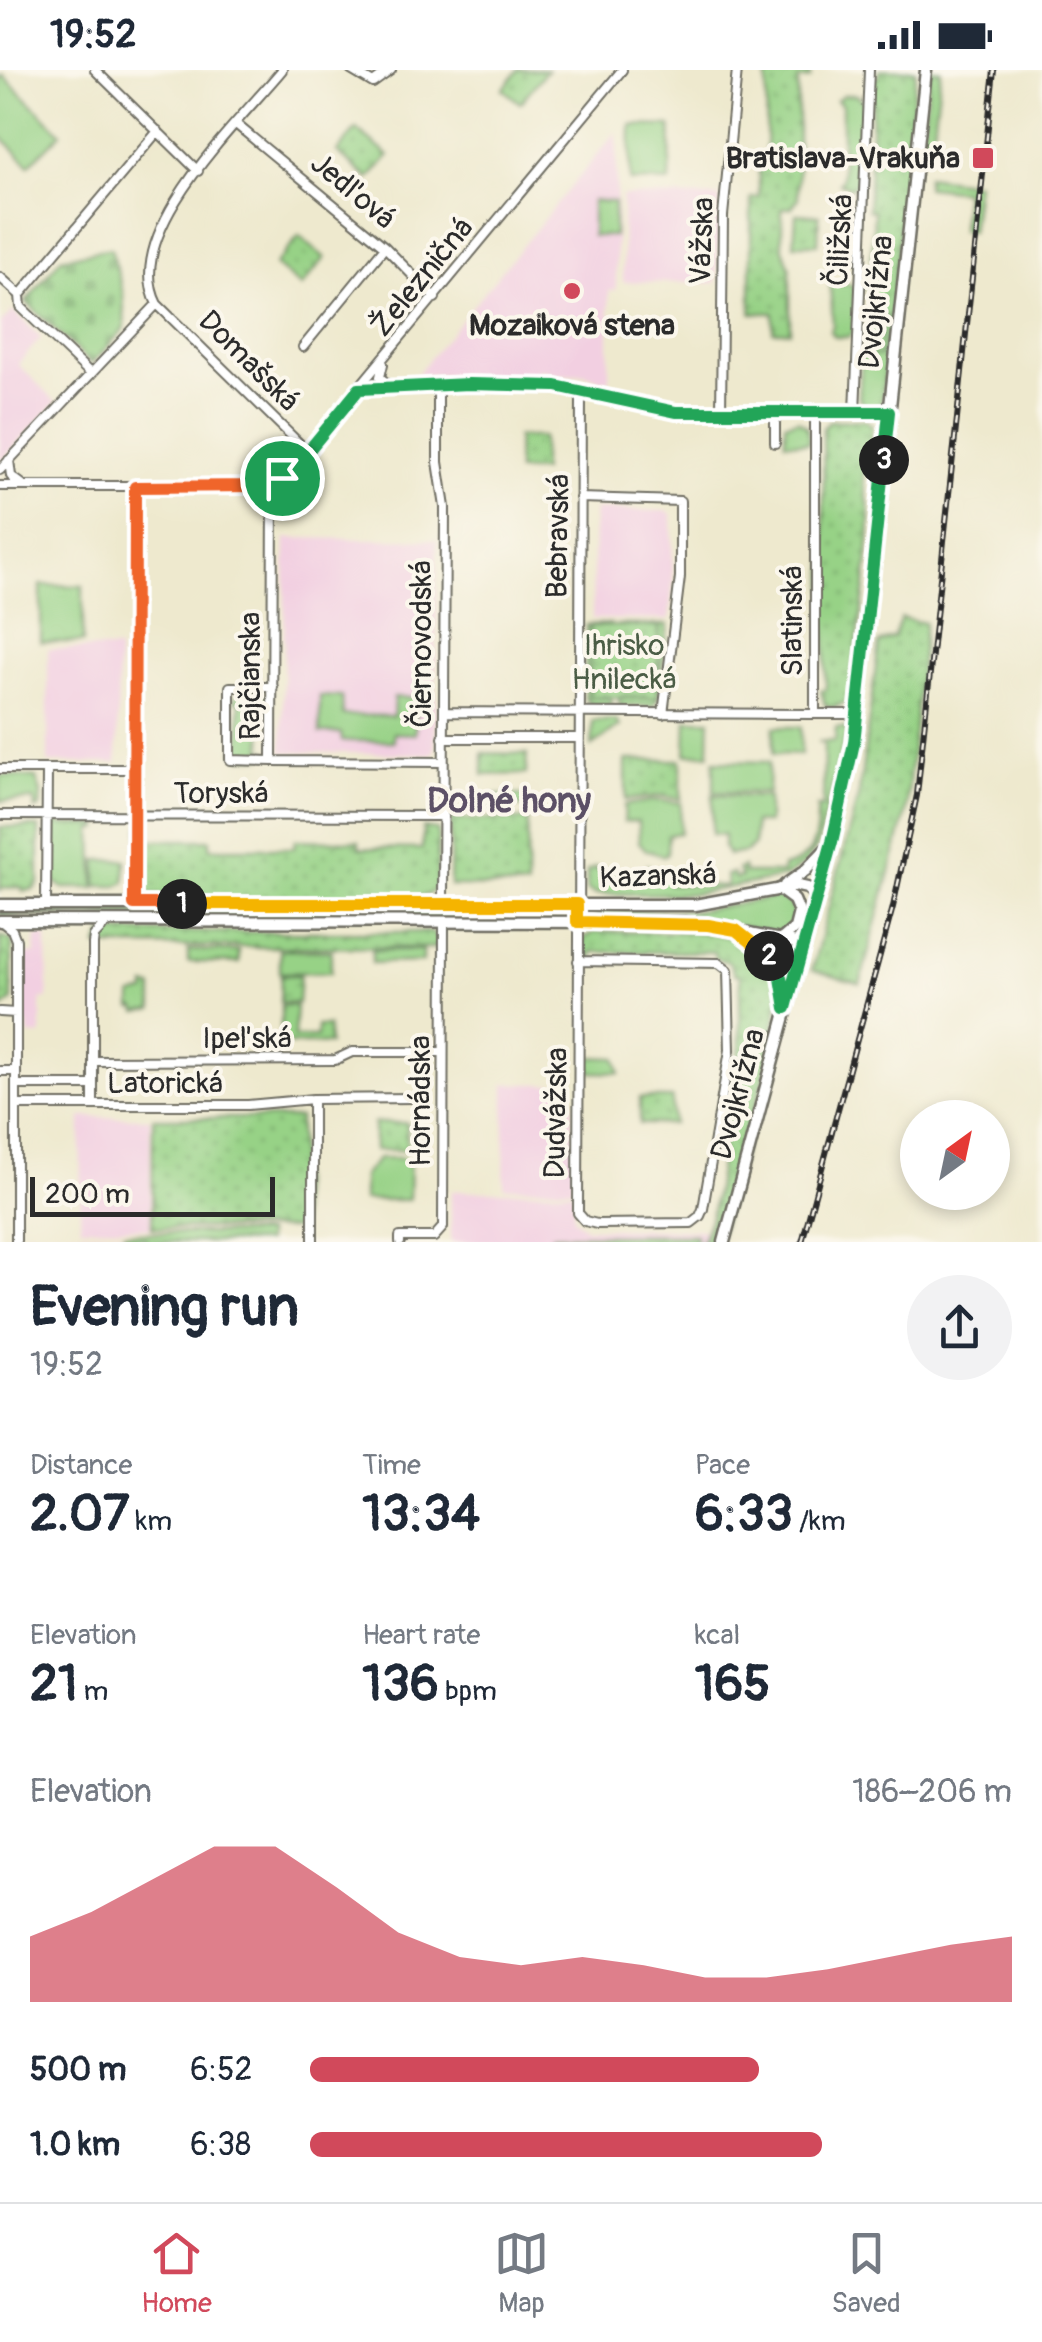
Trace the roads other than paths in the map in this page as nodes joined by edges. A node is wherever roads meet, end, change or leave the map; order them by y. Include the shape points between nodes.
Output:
1 (96, 70) edge
2 (282, 70) edge
3 (352, 70) edge
4 (391, 70) edge
5 (622, 70) edge
6 (738, 70) edge
7 (869, 70) edge
8 (926, 70) edge
9 (237, 125) junction
10 (158, 130) junction
11 (198, 170) junction
12 (385, 247) junction
13 (0, 276) edge
14 (20, 296) junction
15 (435, 298) junction
16 (156, 304) junction
17 (303, 347) dead end
18 (386, 356) junction
19 (91, 374) junction
20 (438, 385) junction
21 (359, 389) junction
22 (392, 389) junction
23 (581, 390) junction
24 (814, 412) junction
25 (855, 412) junction
26 (889, 412) junction
27 (775, 413) junction
28 (721, 414) junction
29 (774, 443) dead end
30 (308, 452) junction
31 (9, 460) junction
32 (0, 470) edge
33 (273, 482) junction
34 (0, 486) edge
35 (26, 486) junction
36 (135, 487) junction
37 (580, 498) junction
38 (273, 688) junction
39 (444, 712) junction
40 (578, 713) junction
41 (664, 714) junction
42 (815, 714) junction
43 (858, 714) junction
44 (444, 738) junction
45 (578, 738) junction
46 (272, 761) junction
47 (442, 762) junction
48 (0, 769) edge
49 (47, 769) junction
50 (133, 769) junction
51 (0, 814) edge
52 (134, 814) junction
53 (46, 815) junction
54 (442, 816) junction
55 (832, 842) junction
56 (778, 889) junction
57 (817, 896) junction
58 (0, 904) edge
59 (46, 904) junction
60 (134, 904) junction
61 (443, 904) junction
62 (577, 904) junction
63 (1, 921) edge
64 (108, 922) junction
65 (444, 922) junction
66 (577, 922) junction
67 (736, 930) junction
68 (805, 939) junction
69 (781, 940) junction
70 (578, 961) junction
71 (786, 1008) junction
72 (0, 1012) edge
73 (16, 1012) junction
74 (442, 1052) junction
75 (93, 1061) junction
76 (0, 1071) edge
77 (16, 1071) junction
78 (16, 1085) junction
79 (93, 1085) junction
80 (414, 1098) dead end
81 (313, 1099) junction
82 (93, 1104) junction
83 (16, 1105) junction
84 (16, 1242) edge
85 (313, 1242) edge
86 (400, 1242) edge
87 (724, 1242) edge

1 - 10 street
2 - 9 street
3 - 4 street via 373,83
5 - 15 street, Železničná
6 - 28 street, Vážska via 723,216
7 - 25 street, Čiližská
8 - 26 main road, Dvojkrížna
9 - 11 street
9 - 12 street, Jedľová
10 - 11 street
10 - 14 street
11 - 16 street via 153,246
12 - 15 street, Jedľová
12 - 17 street
13 - 14 street
14 - 19 street via 21,307
15 - 18 street, Železničná
16 - 19 street
16 - 30 street, Domašská
18 - 21 street, Železničná
18 - 22 street via 380,377
19 - 31 street
20 - 22 street
20 - 23 street
20 - 39 street, Čiernovodská
21 - 22 street
21 - 30 street, Železničná
23 - 28 street via 676,412
23 - 37 street, Bebravská
24 - 25 street
24 - 27 street
24 - 42 street, Slatinská
25 - 26 street
26 - 43 main road, Dvojkrížna
27 - 28 street
27 - 29 street
30 - 33 street, Železničná
31 - 32 street
31 - 35 street via 12,476
33 - 36 street
33 - 38 street, Rajčianska
34 - 35 street
35 - 36 street
36 - 50 street
37 - 40 street, Bebravská
37 - 41 street via 680,501 680,577
38 - 46 street, Rajčianska
38 - 46 street via 230,687 230,760
39 - 40 street, Slatinská
39 - 44 street, Čiernovodská
40 - 41 street, Slatinská
40 - 45 street, Bebravská
41 - 42 street, Slatinská
42 - 43 street
43 - 55 main road, Dvojkrížna
44 - 45 street
44 - 47 street, Čiernovodská
45 - 62 street, Bebravská
46 - 47 street, Rajčianska
47 - 54 street, Čiernovodská
48 - 49 street
49 - 50 street
49 - 53 street
50 - 52 street
51 - 53 street, Toryská
52 - 53 street, Toryská
52 - 54 street, Toryská
52 - 60 street
53 - 59 street
54 - 61 street, Čiernovodská
55 - 56 main road
55 - 57 main road, Dvojkrížna
56 - 57 main road, Kazanská via 803,886
56 - 62 main road, Kazanská via 695,905
56 - 69 main road via 799,912
57 - 68 main road, Dvojkrížna
58 - 59 main road, Kazanská
59 - 60 main road, Kazanská
60 - 61 main road, Kazanská
61 - 62 main road, Kazanská
62 - 66 street, Bebravská
63 - 64 main road, Kazanská
63 - 73 street via 16,940
64 - 65 main road, Kazanská
64 - 75 street via 93,944
65 - 66 main road, Kazanská
65 - 74 street, Hornádska
66 - 67 main road, Kazanská via 685,922
66 - 70 street, Dudvážska
67 - 69 main road, Kazanská
67 - 71 street via 775,964
68 - 69 main road, Kazanská
68 - 71 main road, Dvojkrížna
70 - 70 street, Dudvážska via 578,1213 591,1224 691,1223 703,1209 730,1050 728,970 719,963
71 - 87 main road, Dvojkrížna
72 - 73 street
73 - 77 street
74 - 75 street, Ipeľská via 352,1052 335,1060
74 - 86 street, Hornádska via 442,1230 434,1238
75 - 79 street
76 - 77 street
77 - 78 street
78 - 79 street, Latorická
78 - 83 street
79 - 82 street
80 - 81 street, Latorická
81 - 82 street, Latorická via 248,1106
81 - 85 street
82 - 83 street, Latorická
83 - 84 street

